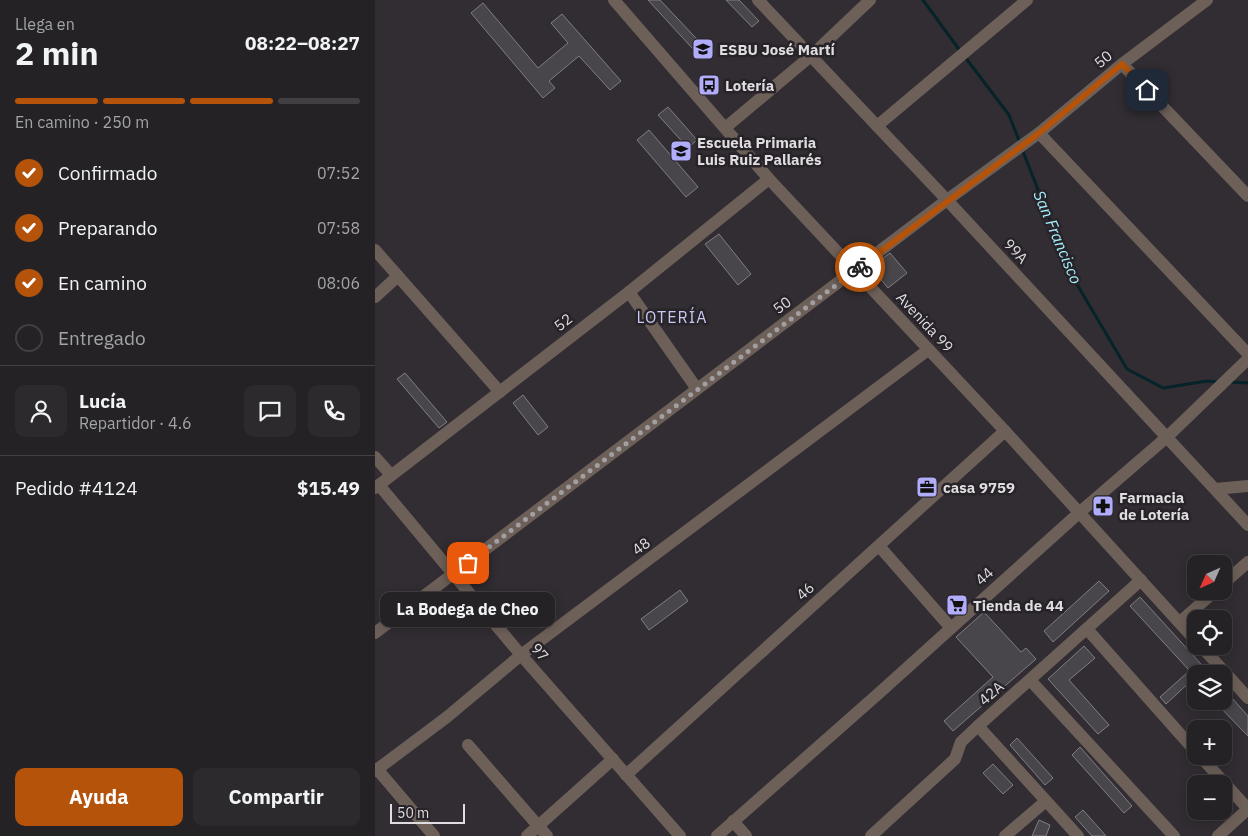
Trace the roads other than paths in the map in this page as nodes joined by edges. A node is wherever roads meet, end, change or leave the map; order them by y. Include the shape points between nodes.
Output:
1 (614, 0) edge
2 (758, 0) edge
3 (870, 0) edge
4 (1027, 0) edge
5 (1207, 0) edge
6 (812, 56) junction
7 (1122, 64) junction
8 (877, 126) junction
9 (725, 128) junction
10 (1039, 133) junction
11 (769, 180) junction
12 (1248, 196) edge
13 (947, 200) junction
14 (375, 250) edge
15 (855, 270) junction
16 (398, 276) junction
17 (629, 292) junction
18 (375, 297) edge
19 (928, 350) junction
20 (1248, 354) edge
21 (1248, 359) edge
22 (697, 389) junction
23 (500, 392) junction
24 (1005, 431) junction
25 (1167, 437) junction
26 (375, 457) edge
27 (391, 475) junction
28 (1248, 486) edge
29 (377, 487) edge
30 (1215, 490) junction
31 (1080, 512) junction
32 (1248, 525) edge
33 (879, 546) junction
34 (1248, 562) edge
35 (452, 575) junction
36 (1233, 575) edge
37 (1141, 580) junction
38 (1205, 600) edge
39 (1180, 622) junction
40 (951, 628) junction
41 (1087, 629) junction
42 (1187, 630) edge
43 (375, 633) edge
44 (521, 655) junction
45 (1209, 655) edge
46 (1030, 680) junction
47 (1248, 698) edge
48 (978, 726) junction
49 (1187, 742) edge
50 (468, 745) dead end
51 (613, 760) junction
52 (1209, 765) edge
53 (376, 770) edge
54 (626, 775) junction
55 (1046, 801) junction
56 (1248, 809) edge
57 (733, 821) junction
58 (539, 826) junction
59 (876, 834) edge
60 (434, 836) edge
61 (527, 836) edge
62 (547, 836) edge
63 (680, 836) edge
64 (717, 836) edge
65 (746, 836) edge
66 (1005, 836) edge
67 (1078, 836) edge
68 (1174, 836) edge
69 (1217, 836) edge

1 - 9 street, Avenida 99
2 - 6 street, 99A
3 - 6 street
4 - 8 street
5 - 7 street, 50
6 - 8 street, 99A
6 - 9 street
7 - 10 street, 50
7 - 12 street
8 - 13 street, 99A
9 - 11 street, Avenida 99
10 - 13 street, 50
10 - 20 street
11 - 15 street, Avenida 99
11 - 17 street, 52
13 - 15 street, 50
13 - 25 street, 99A
14 - 16 street
15 - 19 street, Avenida 99
15 - 22 street, 50
16 - 18 street
16 - 23 street
17 - 22 street
17 - 23 street, 52
19 - 24 street, Avenida 99
19 - 44 street, 48
21 - 25 street, 44
22 - 35 street, 50
23 - 27 street, 52
24 - 31 street, Avenida 99
24 - 33 street, 46
25 - 30 street, 99A
25 - 31 street, 44
26 - 27 street
27 - 29 street, 52
28 - 30 street
29 - 35 street, 97
30 - 32 street, 99A
31 - 37 street, Avenida 99
31 - 40 street, 44
33 - 40 street
33 - 54 street, 46
34 - 36 street
35 - 43 street, 50
35 - 44 street, 97
37 - 39 street, Avenida 99
37 - 41 street, 42A
38 - 39 street
39 - 42 street, Avenida 99
40 - 57 street, 44
41 - 46 street, 42A
41 - 49 street
44 - 51 street, 97
44 - 53 street, 48 via 447,717
45 - 47 street
46 - 48 street, 42A
46 - 68 street
48 - 55 street
48 - 59 street, 42A via 961,742 955,759
50 - 58 street
51 - 54 street, 97
51 - 58 street
52 - 56 street
53 - 60 street
54 - 63 street, 97
55 - 66 street
55 - 67 street
56 - 69 street
57 - 64 street, 44
57 - 65 street
58 - 61 street
58 - 62 street

